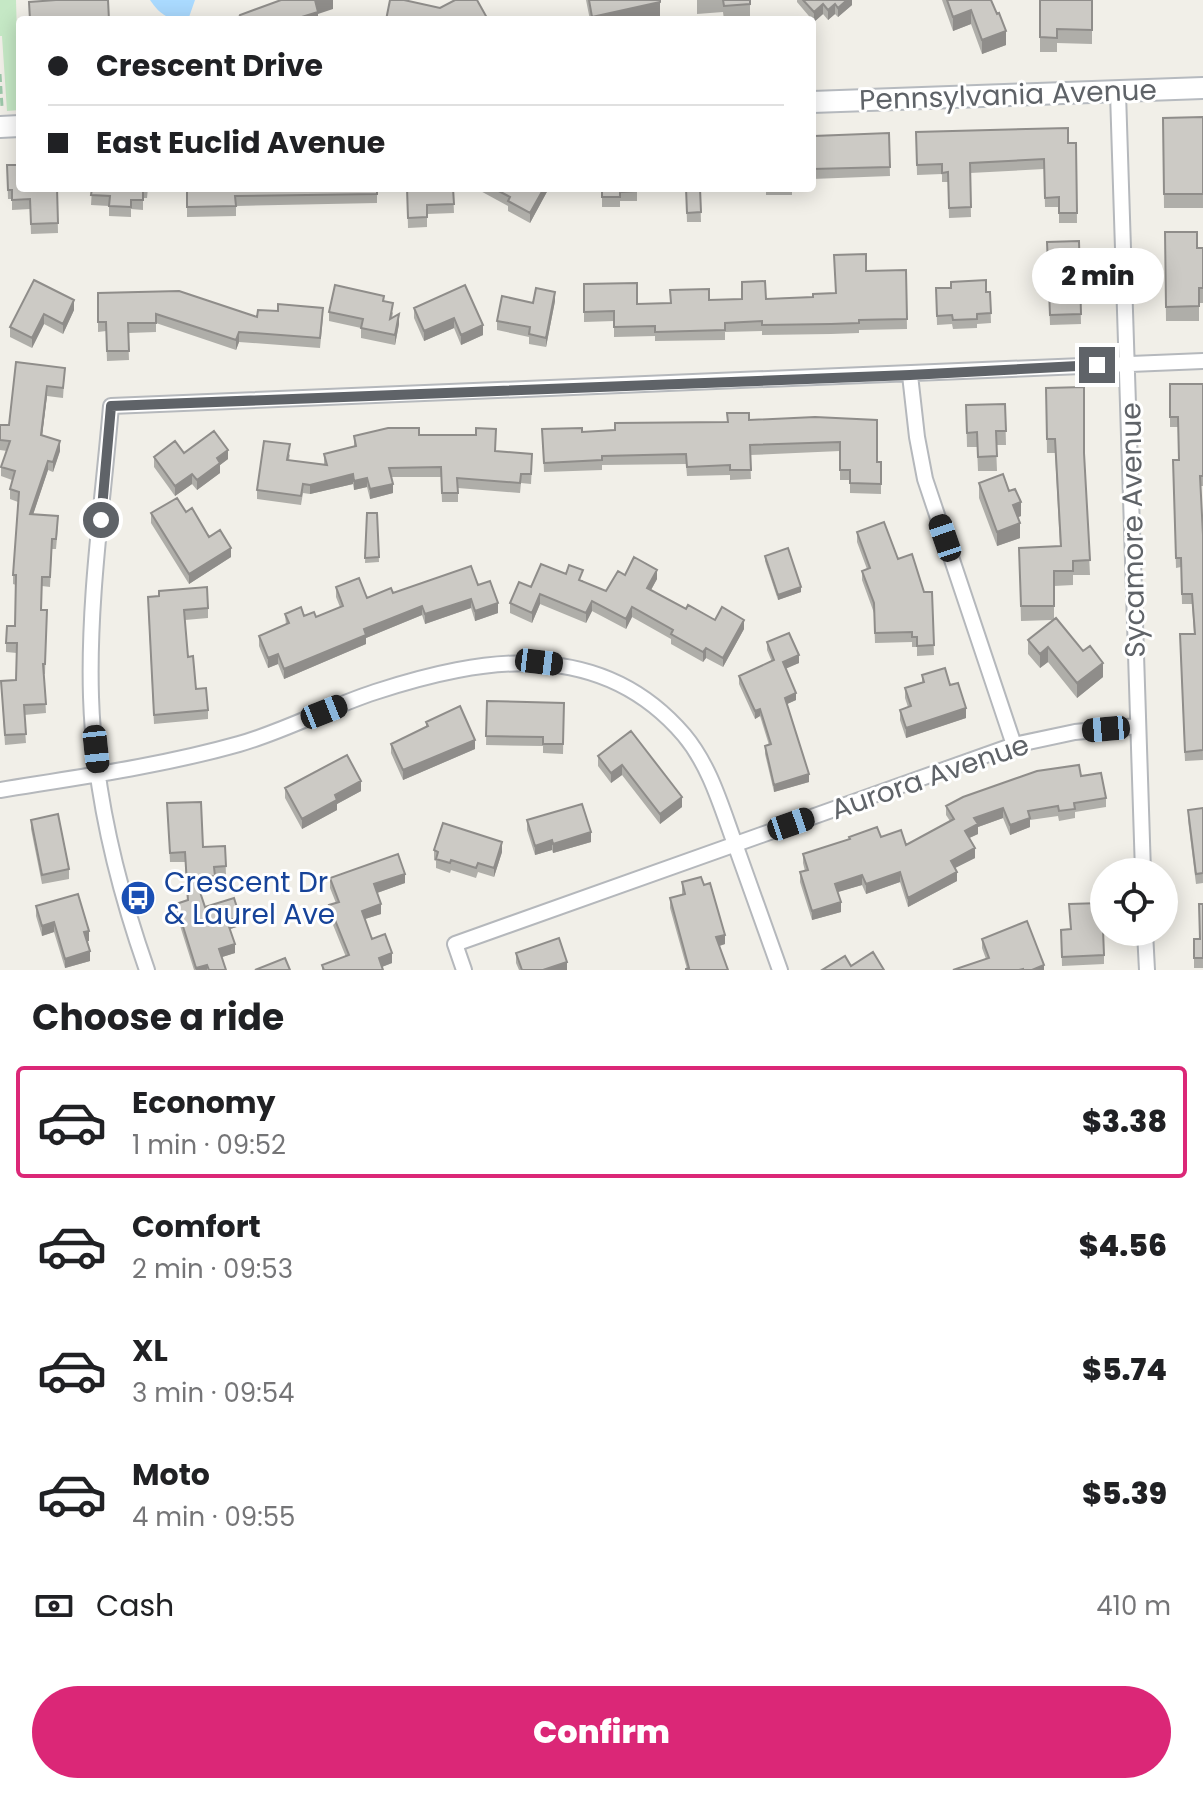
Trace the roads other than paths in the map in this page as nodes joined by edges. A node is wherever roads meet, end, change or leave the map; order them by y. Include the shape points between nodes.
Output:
1 (1203, 88) edge
2 (1118, 93) junction
3 (816, 102) edge
4 (1203, 361) edge
5 (1128, 364) junction
6 (910, 375) junction
7 (1137, 726) junction
8 (1014, 745) junction
9 (98, 774) junction
10 (0, 790) edge
11 (735, 844) junction
12 (1142, 858) edge
13 (1146, 946) edge
14 (147, 970) edge
15 (464, 970) edge
16 (780, 970) edge
17 (1147, 970) edge

1 - 2 street, Pennsylvania Avenue
2 - 3 street, Pennsylvania Avenue
2 - 5 street, Sycamore Avenue
4 - 5 street
5 - 6 street
5 - 7 street, Sycamore Avenue
6 - 8 street via 925,479
6 - 9 street via 111,406 91,634
7 - 8 street, Aurora Avenue
7 - 12 street, Sycamore Avenue
8 - 11 street, Aurora Avenue
9 - 10 street
9 - 11 street via 241,744 374,692 452,672 539,662 580,668 620,684 654,707 684,735 707,770
9 - 14 street via 124,904
11 - 15 street, Aurora Avenue via 455,944
11 - 16 street
13 - 17 street

